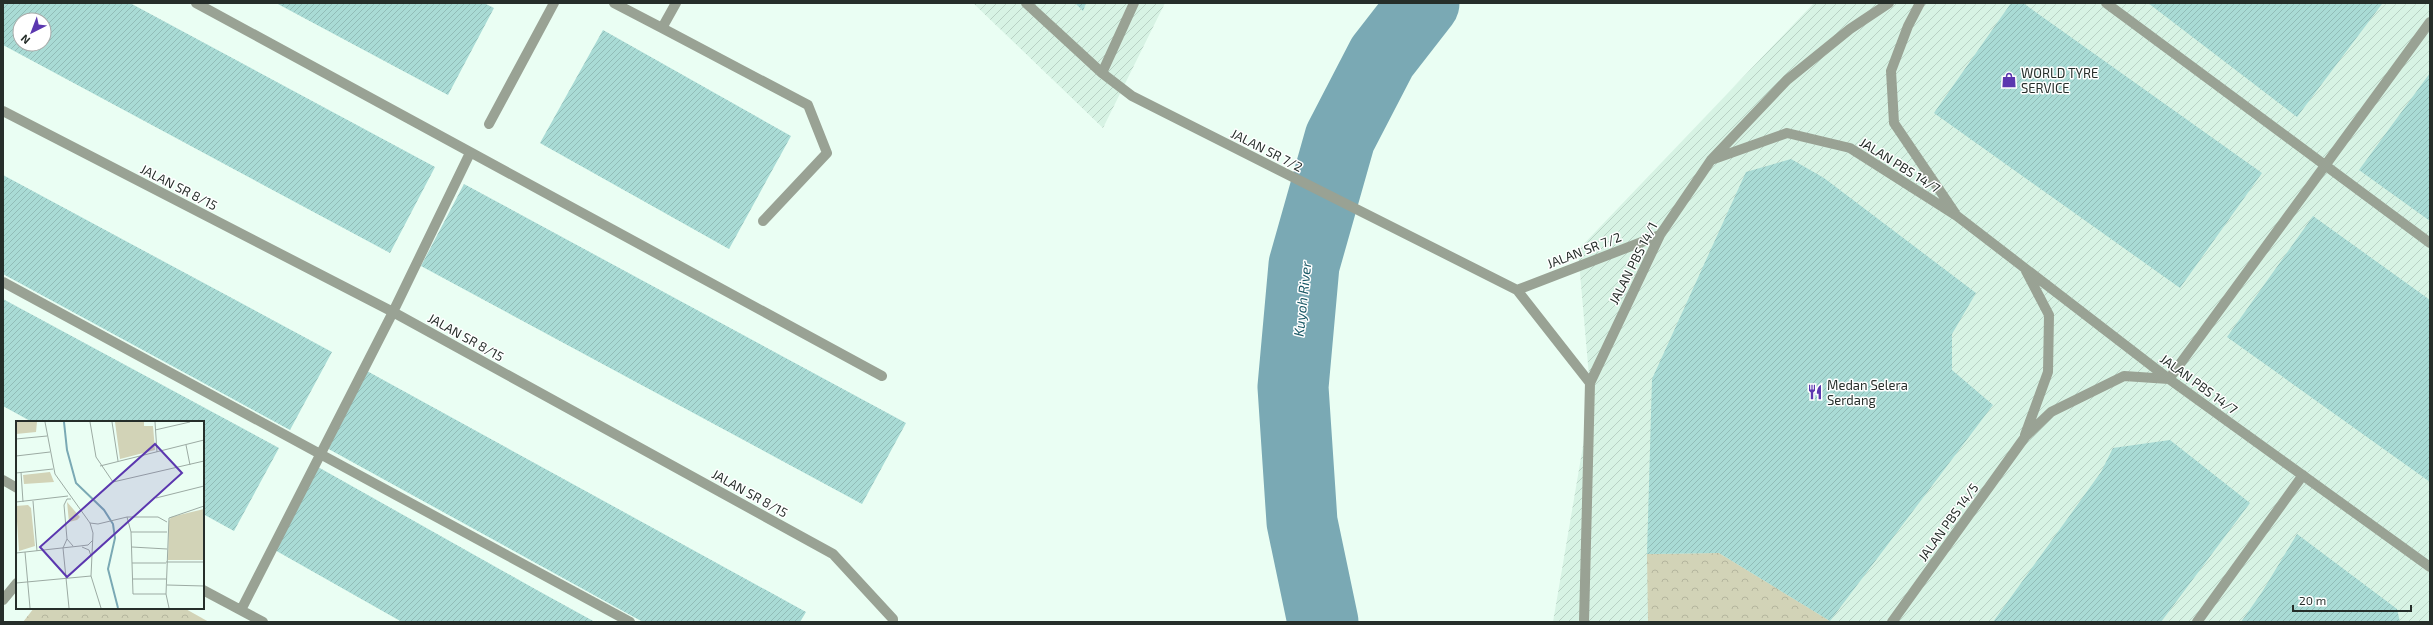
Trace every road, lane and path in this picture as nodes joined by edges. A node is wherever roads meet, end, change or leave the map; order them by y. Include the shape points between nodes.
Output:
1 (196, 3) edge
2 (554, 3) edge
3 (614, 3) edge
4 (676, 3) edge
5 (1026, 3) edge
6 (1134, 3) edge
7 (1889, 3) edge
8 (1920, 3) edge
9 (2106, 3) edge
10 (2430, 22) edge
11 (662, 28) junction
12 (1102, 73) junction
13 (3, 111) edge
14 (489, 124) dead end
15 (470, 153) junction
16 (1711, 160) junction
17 (2325, 165) junction
18 (1957, 216) junction
19 (763, 221) dead end
20 (1660, 235) junction
21 (2430, 243) edge
22 (2024, 267) junction
23 (3, 282) edge
24 (1517, 290) junction
25 (393, 312) junction
26 (882, 376) dead end
27 (2170, 379) junction
28 (1590, 383) junction
29 (2025, 437) junction
30 (320, 454) junction
31 (2303, 475) junction
32 (3, 480) edge
33 (16, 487) edge
34 (2430, 567) edge
35 (16, 584) edge
36 (204, 591) edge
37 (3, 600) edge
38 (241, 610) junction
39 (893, 621) edge
40 (263, 622) edge
41 (630, 622) edge
42 (1584, 622) edge
43 (1892, 622) edge
44 (2197, 622) edge

1 - 15 street
2 - 14 street
3 - 11 street
4 - 11 street
5 - 12 street, JALAN SR 7/2
6 - 12 street
7 - 16 street, JALAN PBS 14/1 via 1850,29 1787,80
8 - 18 street, JALAN PBS 14/7 via 1908,26 1891,71 1894,123
9 - 17 street
10 - 17 street
11 - 19 street via 808,105 827,153
12 - 24 street, JALAN SR 7/2 via 1132,96
13 - 25 street, JALAN SR 8/15
15 - 25 street
15 - 26 street
16 - 18 street, JALAN PBS 14/7 via 1787,133 1850,148
16 - 20 street, JALAN PBS 14/1
17 - 21 street
17 - 27 street
18 - 22 street, JALAN PBS 14/7
20 - 24 street, JALAN SR 7/2
20 - 28 street, JALAN PBS 14/1
22 - 27 street, JALAN PBS 14/7
22 - 29 street via 2049,315 2048,372
23 - 30 street
24 - 28 street, JALAN SR 7/2
25 - 30 street
25 - 39 street, JALAN SR 8/15 via 833,554
27 - 29 street via 2124,376 2051,412
27 - 31 street, JALAN PBS 14/7
28 - 42 street, JALAN PBS 14/1
29 - 43 street, JALAN PBS 14/5
30 - 38 street
30 - 41 street
31 - 34 street, JALAN PBS 14/7
31 - 44 street
32 - 33 street
35 - 37 street
36 - 38 street
38 - 40 street

